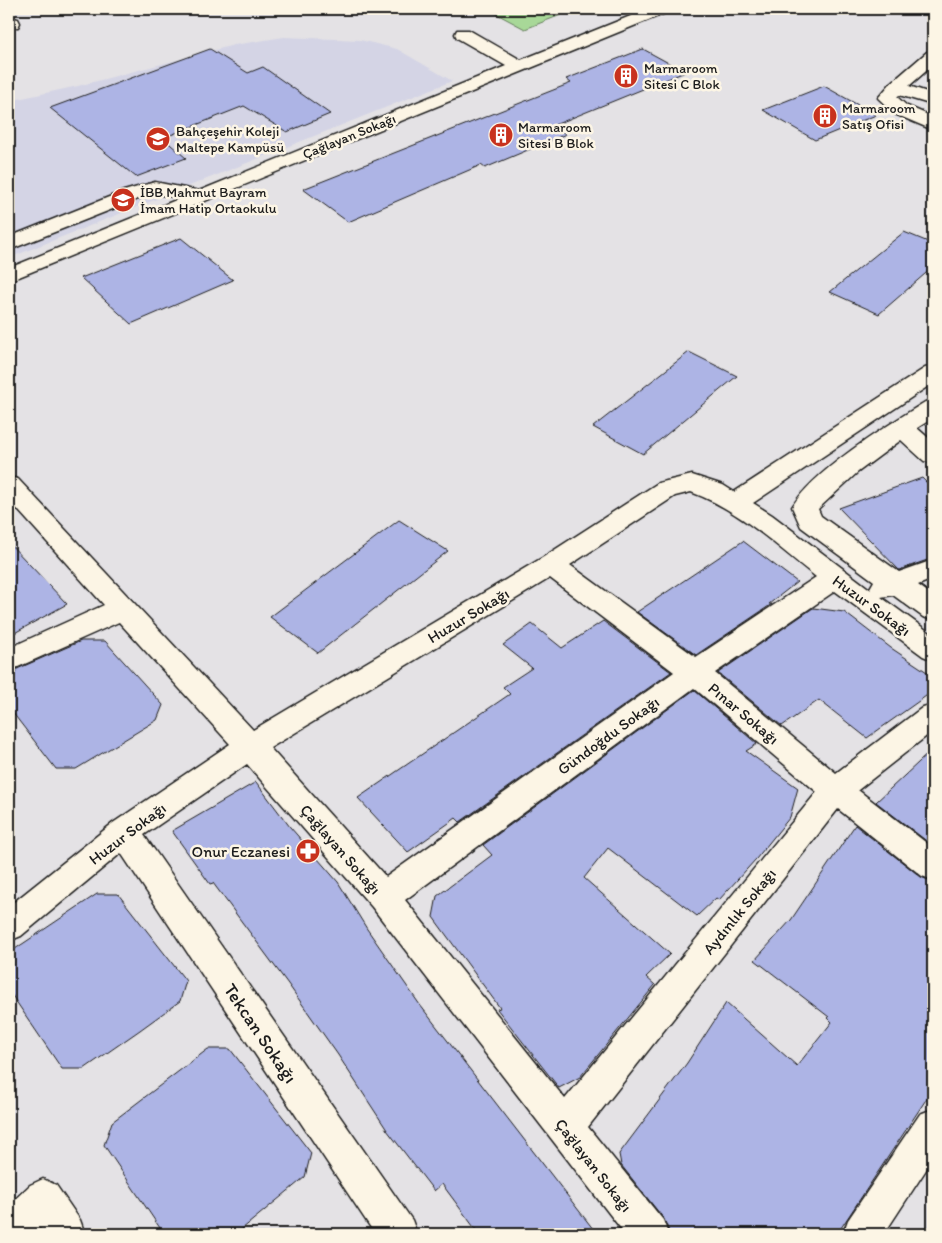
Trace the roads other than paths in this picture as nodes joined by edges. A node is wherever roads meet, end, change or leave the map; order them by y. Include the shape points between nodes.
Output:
1 (662, 9) edge
2 (463, 34) dead end
3 (933, 56) edge
4 (520, 67) junction
5 (896, 88) junction
6 (933, 100) edge
7 (933, 124) edge
8 (201, 197) junction
9 (9, 244) edge
10 (9, 275) edge
11 (933, 373) edge
12 (933, 407) edge
13 (902, 428) junction
14 (933, 455) edge
15 (9, 485) edge
16 (735, 503) junction
17 (550, 565) junction
18 (933, 569) edge
19 (835, 578) junction
20 (896, 583) junction
21 (860, 596) junction
22 (123, 608) junction
23 (933, 610) edge
24 (933, 649) edge
25 (9, 660) edge
26 (695, 672) junction
27 (933, 715) edge
28 (250, 746) junction
29 (836, 790) junction
30 (124, 832) junction
31 (933, 866) edge
32 (383, 897) junction
33 (9, 926) edge
34 (933, 1126) edge
35 (564, 1128) junction
36 (9, 1231) edge
37 (66, 1234) edge
38 (398, 1234) edge
39 (649, 1234) edge
40 (862, 1234) edge

1 - 4 street, Çağlayan Sokağı
2 - 4 street
3 - 5 street
4 - 8 street, Çağlayan Sokağı
5 - 6 street
5 - 7 street via 887,98 900,110
8 - 9 street via 156,188
8 - 10 street, Çağlayan Sokağı
11 - 16 street
12 - 13 street
13 - 14 street
13 - 20 street via 821,489 805,507 810,521
15 - 22 street, Çağlayan Sokağı
16 - 17 street, Huzur Sokağı via 692,483 667,490
16 - 19 street, Huzur Sokağı
17 - 26 street, Pınar Sokağı
17 - 28 street, Huzur Sokağı
18 - 20 street
19 - 21 street, Huzur Sokağı
19 - 26 street, Gündoğdu Sokağı
20 - 21 street
20 - 23 street
21 - 24 street, Huzur Sokağı
22 - 25 street
22 - 28 street, Çağlayan Sokağı
26 - 29 street, Pınar Sokağı
26 - 32 street, Gündoğdu Sokağı
27 - 29 street, Aydınlık Sokağı
28 - 30 street, Huzur Sokağı
28 - 32 street, Çağlayan Sokağı
29 - 31 street, Pınar Sokağı
29 - 35 street, Aydınlık Sokağı
30 - 33 street, Huzur Sokağı
30 - 38 street, Tekcan Sokağı
32 - 35 street, Çağlayan Sokağı
34 - 40 street
35 - 39 street, Çağlayan Sokağı
36 - 37 street via 43,1198

